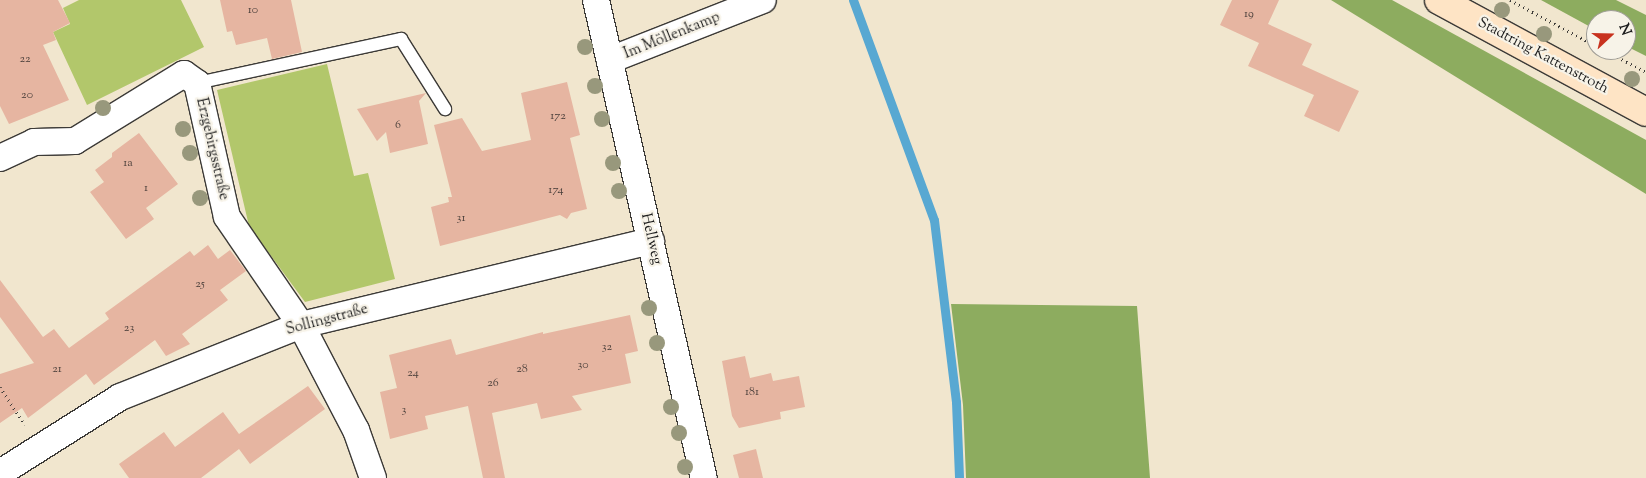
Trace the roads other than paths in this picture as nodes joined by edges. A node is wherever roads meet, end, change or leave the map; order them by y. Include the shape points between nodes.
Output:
1 (596, 0) edge
2 (763, 0) edge
3 (1439, 0) edge
4 (610, 60) junction
5 (197, 83) junction
6 (444, 109) dead end
7 (1646, 112) edge
8 (0, 158) edge
9 (651, 241) junction
10 (301, 325) junction
11 (0, 473) edge
12 (373, 478) edge
13 (704, 478) edge

1 - 4 street, Hellweg
2 - 4 street, Im Möllenkamp
3 - 7 main road, Stadtring Kattenstroth
4 - 9 street, Hellweg
5 - 6 lane via 401,39
5 - 8 street, Erzgebirgsstraße via 184,74 74,141 34,142
5 - 10 street, Erzgebirgsstraße via 227,217
9 - 10 street, Sollingstraße
9 - 13 street, Hellweg
10 - 11 street, Sollingstraße via 120,397
10 - 12 street, Erzgebirgsstraße via 356,430

